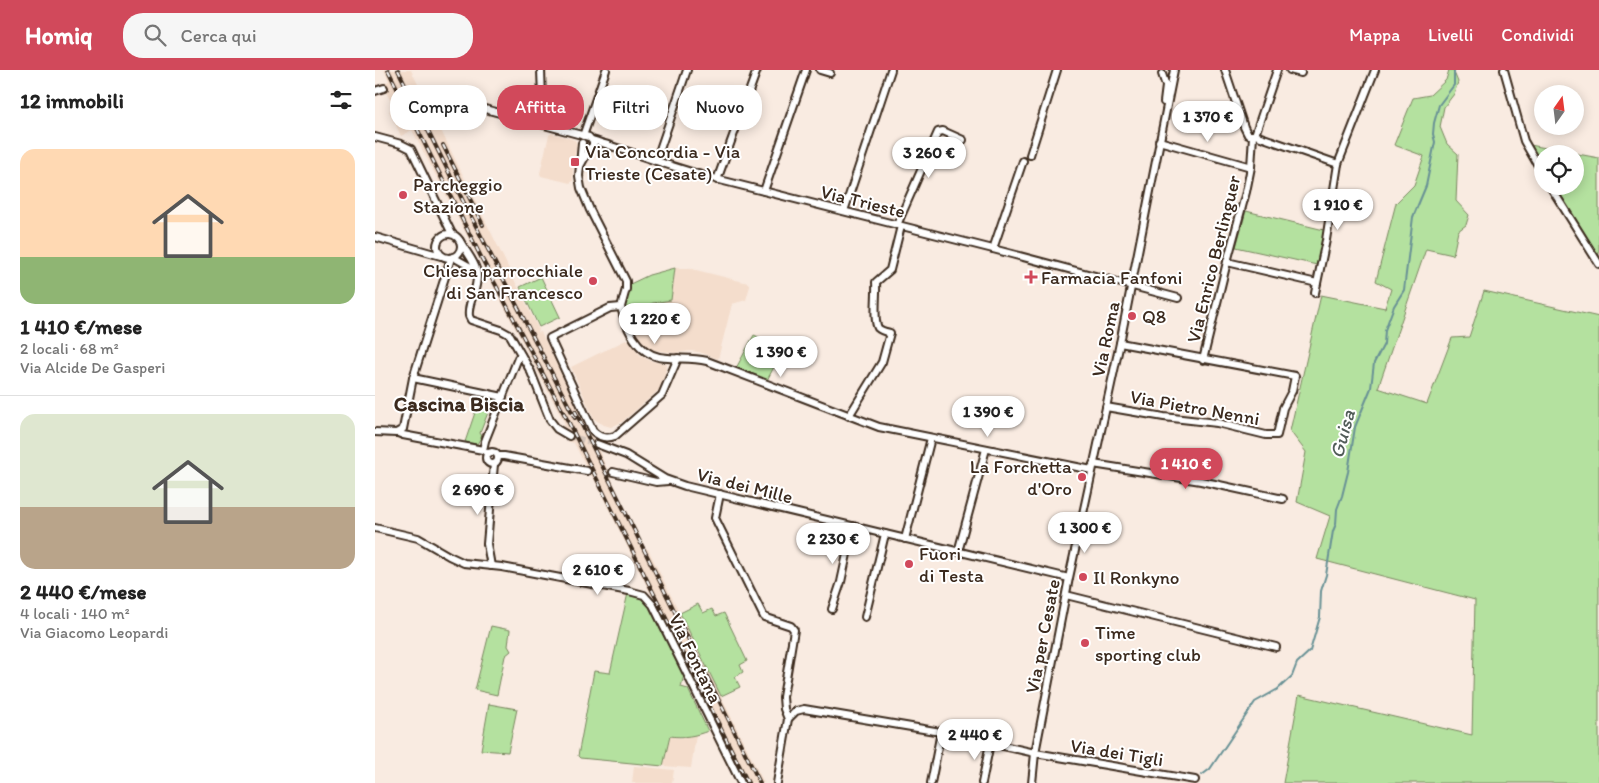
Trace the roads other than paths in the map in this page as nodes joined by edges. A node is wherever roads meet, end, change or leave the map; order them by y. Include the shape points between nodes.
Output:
1 (541, 70) edge
2 (605, 70) edge
3 (687, 70) edge
4 (757, 70) edge
5 (806, 70) edge
6 (820, 70) edge
7 (891, 70) edge
8 (1057, 70) edge
9 (1174, 70) edge
10 (1225, 70) edge
11 (1277, 70) edge
12 (1289, 70) edge
13 (1375, 70) edge
14 (1503, 70) edge
15 (1161, 72) edge
16 (830, 73) dead end
17 (1301, 74) dead end
18 (1172, 83) junction
19 (542, 85) edge
20 (384, 88) dead end
21 (375, 91) edge
22 (1166, 107) junction
23 (559, 130) edge
24 (1254, 135) junction
25 (375, 137) edge
26 (581, 138) junction
27 (963, 140) dead end
28 (1159, 141) junction
29 (591, 145) junction
30 (1030, 155) dead end
31 (1534, 158) edge
32 (656, 161) junction
33 (1023, 161) dead end
34 (1338, 164) junction
35 (580, 166) junction
36 (1251, 167) junction
37 (717, 180) junction
38 (764, 191) junction
39 (1556, 195) edge
40 (844, 211) junction
41 (899, 225) junction
42 (452, 234) junction
43 (375, 237) edge
44 (460, 241) junction
45 (437, 245) junction
46 (417, 248) junction
47 (993, 249) junction
48 (442, 256) junction
49 (452, 258) junction
50 (1227, 262) junction
51 (1599, 264) edge
52 (478, 271) junction
53 (1134, 274) junction
54 (1118, 282) junction
55 (1317, 282) junction
56 (1131, 285) junction
57 (1315, 293) dead end
58 (1177, 298) dead end
59 (621, 307) junction
60 (1120, 343) junction
61 (521, 354) junction
62 (678, 358) junction
63 (1203, 360) junction
64 (413, 378) junction
65 (503, 397) junction
66 (1106, 407) junction
67 (849, 416) junction
68 (375, 432) edge
69 (400, 432) junction
70 (569, 436) tunnel mouth
71 (931, 438) junction
72 (597, 444) tunnel mouth
73 (986, 449) junction
74 (485, 452) junction
75 (498, 456) junction
76 (494, 464) junction
77 (1092, 467) junction
78 (587, 471) dead end
79 (613, 472) dead end
80 (669, 481) junction
81 (720, 494) junction
82 (1283, 499) dead end
83 (1080, 525) joint
84 (853, 526) junction
85 (375, 528) edge
86 (885, 534) junction
87 (905, 539) junction
88 (959, 552) junction
89 (491, 566) junction
90 (1069, 578) junction
91 (1066, 595) junction
92 (832, 609) dead end
93 (865, 617) dead end
94 (1276, 647) dead end
95 (783, 703) junction
96 (796, 711) junction
97 (788, 719) junction
98 (941, 732) junction
99 (990, 743) junction
100 (1035, 753) junction
101 (1195, 780) dead end
102 (741, 783) edge
103 (777, 783) edge
104 (931, 783) edge
105 (982, 783) edge
106 (1032, 783) edge

1 - 19 street
2 - 26 street
3 - 32 street
4 - 37 street
5 - 38 street
6 - 16 street
7 - 40 street
8 - 30 street
9 - 18 street, Via Roma
10 - 24 street via 1244,127 1248,135
11 - 24 street, Via Enrico Berlinguer
12 - 17 street
13 - 34 street
14 - 31 street via 1524,141
15 - 18 street
15 - 22 street via 1166,86
18 - 22 street, Via Roma
20 - 21 street
22 - 28 street, Via Roma
23 - 26 street
24 - 34 street
24 - 36 street, Via Enrico Berlinguer
25 - 42 street via 411,149
26 - 29 street, Via Trieste
26 - 35 street
27 - 41 street via 938,132
28 - 36 street
28 - 53 street, Via Roma
29 - 32 street, Via Trieste via 603,143
29 - 35 street
32 - 37 street, Via Trieste
33 - 47 street
34 - 55 street
35 - 59 street via 582,193 627,281
36 - 50 street, Via Enrico Berlinguer
37 - 38 street, Via Trieste
38 - 40 street, Via Trieste
39 - 51 street
40 - 41 street, Via Trieste
41 - 47 street, Via Trieste
41 - 67 street via 890,269 877,282 877,327 890,333 882,362
42 - 44 street
42 - 45 street via 442,236
43 - 46 street
44 - 49 street via 461,249
44 - 52 street
45 - 46 street
45 - 48 street
46 - 48 street
47 - 54 street, Via Trieste
48 - 49 street
49 - 52 street
49 - 64 street
50 - 55 street
50 - 63 street, Via Enrico Berlinguer
52 - 61 street via 469,316 507,333
53 - 54 street
53 - 56 street, Via Roma
54 - 56 street, Via Trieste
55 - 57 street
56 - 58 street, Via Trieste
56 - 60 street, Via Roma
59 - 62 street via 631,334 644,352 657,357
59 - 62 street via 610,308 550,338 597,435 615,436 658,400
60 - 63 street
60 - 66 street, Via Roma
61 - 65 street
61 - 70 street via 535,379 550,420
62 - 67 street via 713,363
63 - 66 street, Via Pietro Nenni via 1295,376 1277,435
64 - 65 street
64 - 69 street
65 - 74 street
66 - 77 street, Via Roma
67 - 71 street via 879,427
68 - 69 street
69 - 74 street
71 - 73 street
71 - 87 street
72 - 80 street, Via dei Mille via 617,451
73 - 77 street
73 - 88 street
74 - 75 street
74 - 76 street via 487,461
75 - 76 street
75 - 78 street
76 - 89 street via 487,544
77 - 82 street via 1201,481
77 - 83 street, Via Roma
79 - 80 street via 656,482
80 - 81 street, Via dei Mille
81 - 84 street, Via dei Mille
81 - 95 street via 715,518 761,611 767,619 791,626 794,630
83 - 90 street, Via per Cesate
84 - 86 street, Via dei Mille
84 - 92 street
85 - 89 street, Via Fontana via 418,538 464,563
86 - 87 street, Via dei Mille
86 - 93 street
87 - 88 street, Via dei Mille
88 - 90 street, Via dei Mille
89 - 102 street, Via Fontana via 644,595 653,605
90 - 91 street, Via per Cesate
91 - 94 street
91 - 100 street, Via per Cesate
95 - 96 street
95 - 97 street
96 - 97 street
96 - 98 street, Via dei Tigli via 808,710
97 - 103 street
98 - 99 street, Via dei Tigli
98 - 104 street
99 - 100 street, Via dei Tigli
99 - 105 street
100 - 101 street, Via dei Tigli
100 - 106 street, Via per Cesate

